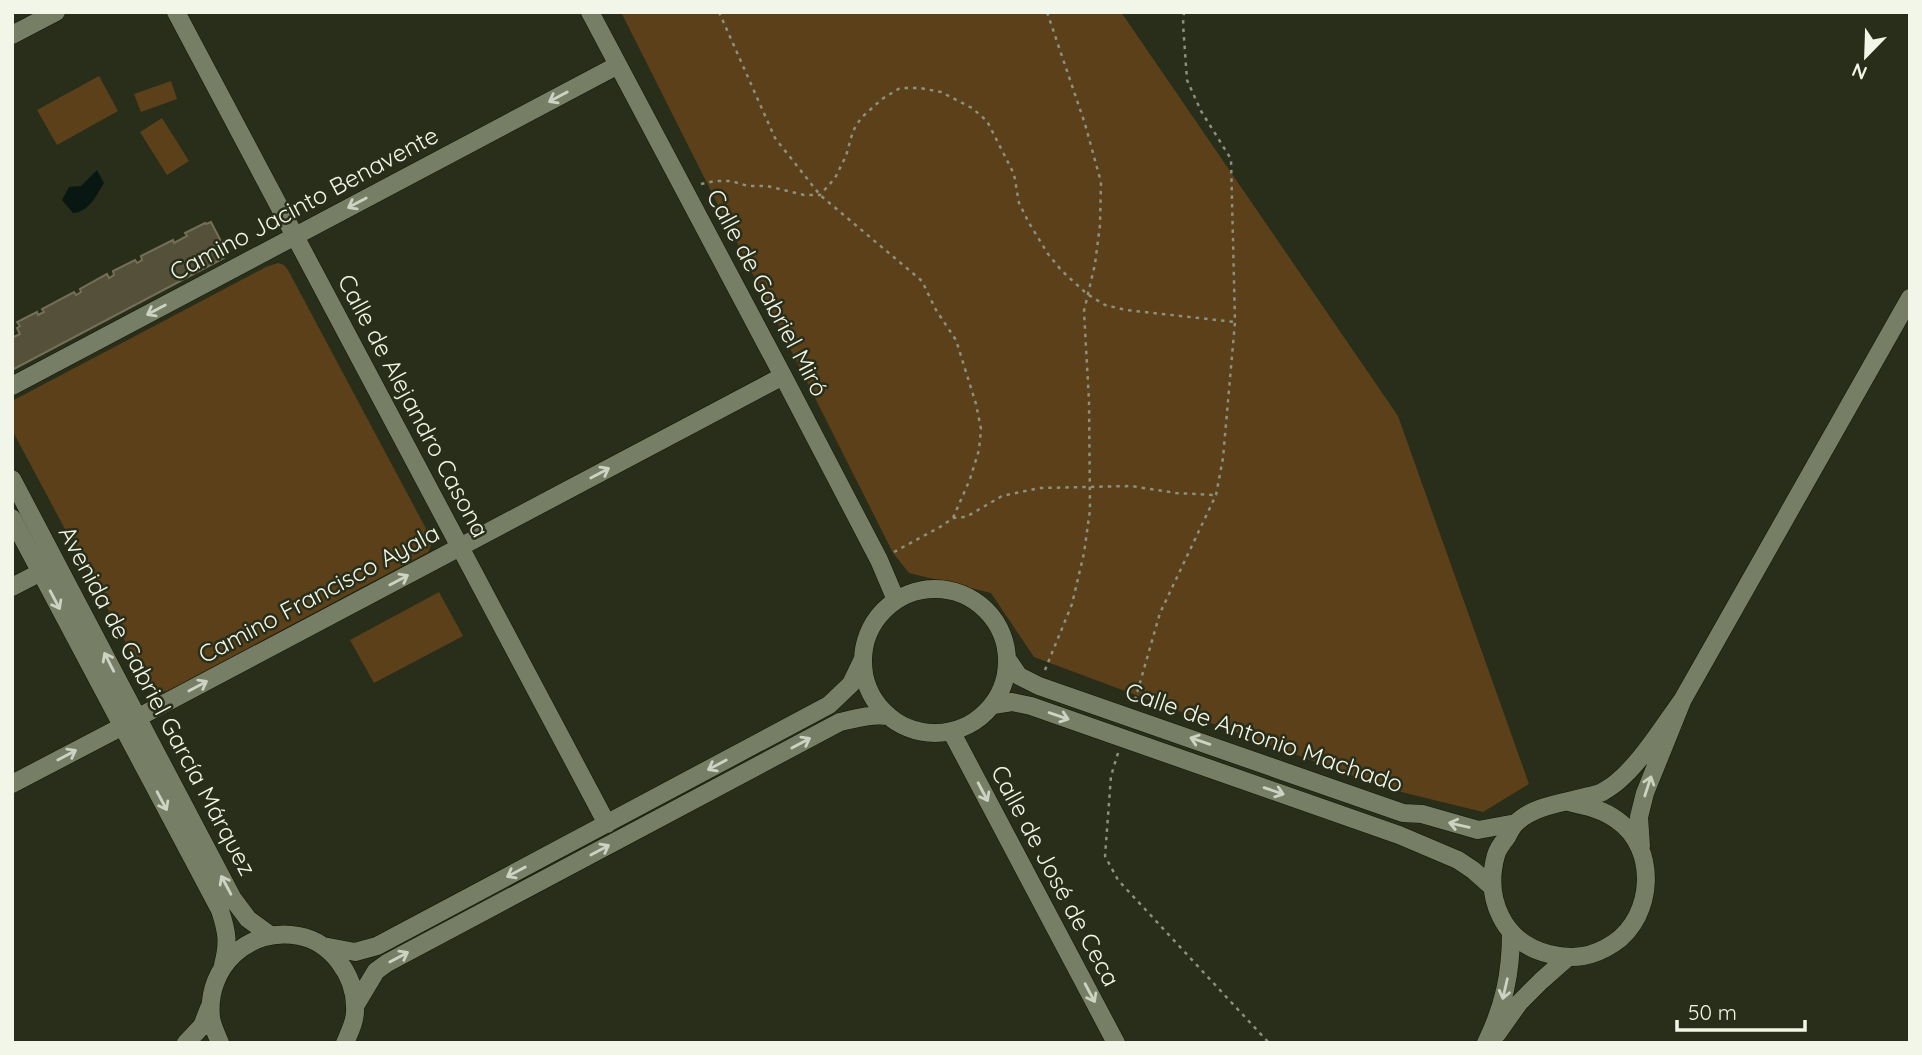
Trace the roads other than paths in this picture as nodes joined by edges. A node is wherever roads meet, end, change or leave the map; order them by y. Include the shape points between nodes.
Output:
1 (56, 12) edge
2 (176, 12) edge
3 (590, 12) edge
4 (12, 35) edge
5 (618, 65) junction
6 (295, 236) junction
7 (1910, 298) edge
8 (783, 376) junction
9 (12, 386) edge
10 (12, 479) edge
11 (12, 518) edge
12 (460, 547) junction
13 (40, 572) junction
14 (12, 587) edge
15 (895, 600) junction
16 (863, 659) junction
17 (1008, 660) junction
18 (1683, 699) junction
19 (993, 705) junction
20 (889, 716) junction
21 (130, 722) junction
22 (951, 732) junction
23 (12, 784) edge
24 (1568, 803) junction
25 (1516, 823) junction
26 (607, 824) junction
27 (1642, 853) junction
28 (1491, 886) junction
29 (1511, 933) junction
30 (270, 935) junction
31 (323, 946) junction
32 (1567, 958) junction
33 (223, 965) junction
34 (211, 1004) junction
35 (355, 1006) junction
36 (186, 1043) edge
37 (220, 1043) edge
38 (345, 1043) edge
39 (1116, 1043) edge
40 (1486, 1043) edge
41 (1491, 1043) edge

1 - 4 street
2 - 6 street, Calle de Alejandro Casona
3 - 5 street, Calle de Gabriel Miró
5 -> 6 street, Camino Jacinto Benavente
5 - 8 street, Calle de Gabriel Miró
6 -> 9 street, Camino Jacinto Benavente
6 - 12 street, Calle de Alejandro Casona
7 - 18 street
12 -> 8 street, Camino Francisco Ayala
8 - 15 street, Calle de Gabriel Miró
21 -> 10 street, Avenida de Gabriel García Márquez via 62,572
11 - 13 street, Avenida de Gabriel García Márquez
21 -> 12 street, Camino Francisco Ayala
12 - 26 street, Calle de Alejandro Casona
13 - 14 street
13 -> 21 street, Avenida de Gabriel García Márquez
15 - 16 street via 875,619
15 - 17 street via 922,589 952,590 975,600 995,619
16 - 20 street via 873,698
16 -> 26 street via 851,684 829,705
17 - 19 street via 1006,678
25 -> 17 street, Calle de Antonio Machado via 1478,830 1403,813 1039,686 1019,676
18 - 24 street via 1621,778 1604,792
27 -> 18 street via 1639,817 1645,793
19 - 22 street
19 -> 28 street, Calle de Antonio Machado via 1031,706 1399,835 1458,860
20 - 22 street via 902,725 932,733
35 -> 20 street via 376,971 387,963 840,722
23 -> 21 street, Camino Francisco Ayala
30 -> 21 street, Avenida de Gabriel García Márquez via 233,900
21 -> 33 street, Avenida de Gabriel García Márquez via 220,910 227,933
22 -> 39 street, Calle de José de Ceca
24 - 25 street via 1539,808
24 - 27 street via 1594,807 1618,820
25 - 28 street via 1496,852
26 -> 31 street via 377,946 355,952
27 - 32 street via 1647,880 1642,908 1624,936 1599,953
28 - 29 street via 1498,913
29 - 32 street via 1535,951
29 -> 40 street via 1511,964 1503,1000
30 - 31 street via 300,936
30 - 33 street via 243,946
31 - 35 street via 350,980
32 - 41 street via 1519,1003
33 - 34 street, Avenida de Gabriel García Márquez
34 - 36 street via 202,1026
34 - 37 street via 211,1020
35 - 38 street

